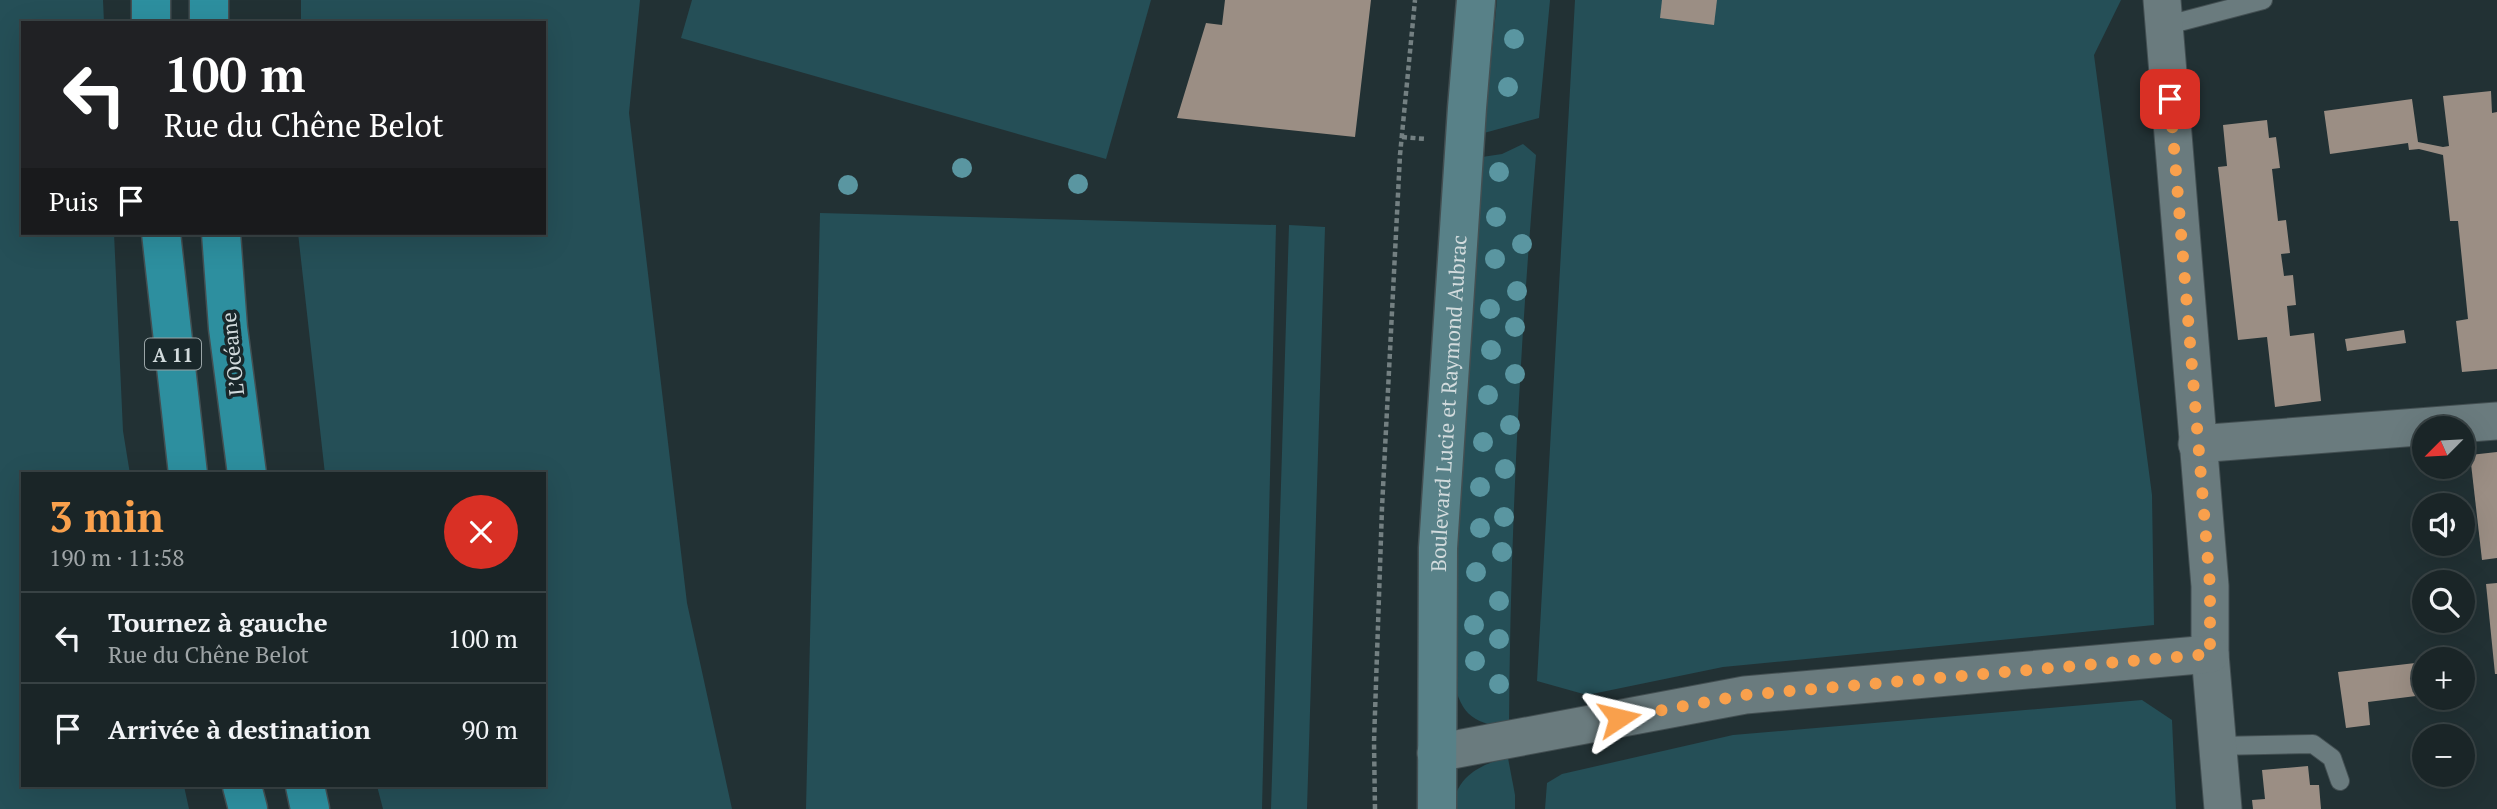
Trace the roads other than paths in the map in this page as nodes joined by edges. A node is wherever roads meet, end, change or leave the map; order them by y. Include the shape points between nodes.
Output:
1 (151, 0) edge
2 (209, 0) edge
3 (1476, 0) edge
4 (2263, 0) edge
5 (2163, 13) edge
6 (151, 21) edge
7 (209, 21) edge
8 (161, 235) edge
9 (221, 235) edge
10 (2497, 421) edge
11 (2197, 444) junction
12 (188, 472) edge
13 (247, 472) edge
14 (2210, 654) junction
15 (2218, 746) junction
16 (1436, 753) junction
17 (2340, 781) dead end
18 (242, 787) edge
19 (305, 787) edge
20 (248, 809) edge
21 (310, 809) edge
22 (1437, 809) edge
23 (2223, 809) edge

1 - 6 highway
2 - 7 highway
3 - 16 street, Boulevard Lucie et Raymond Aubrac via 1438,548
4 - 5 lane
5 - 11 street
8 - 12 highway, A 11
9 - 13 highway, L’Océane / A 11
10 - 11 street
11 - 14 street via 2210,586
14 - 15 street
14 - 16 street via 1745,695
15 - 17 lane via 2313,744 2332,758
15 - 23 street
16 - 22 street, Boulevard Lucie et Raymond Aubrac
18 - 20 highway
19 - 21 highway

